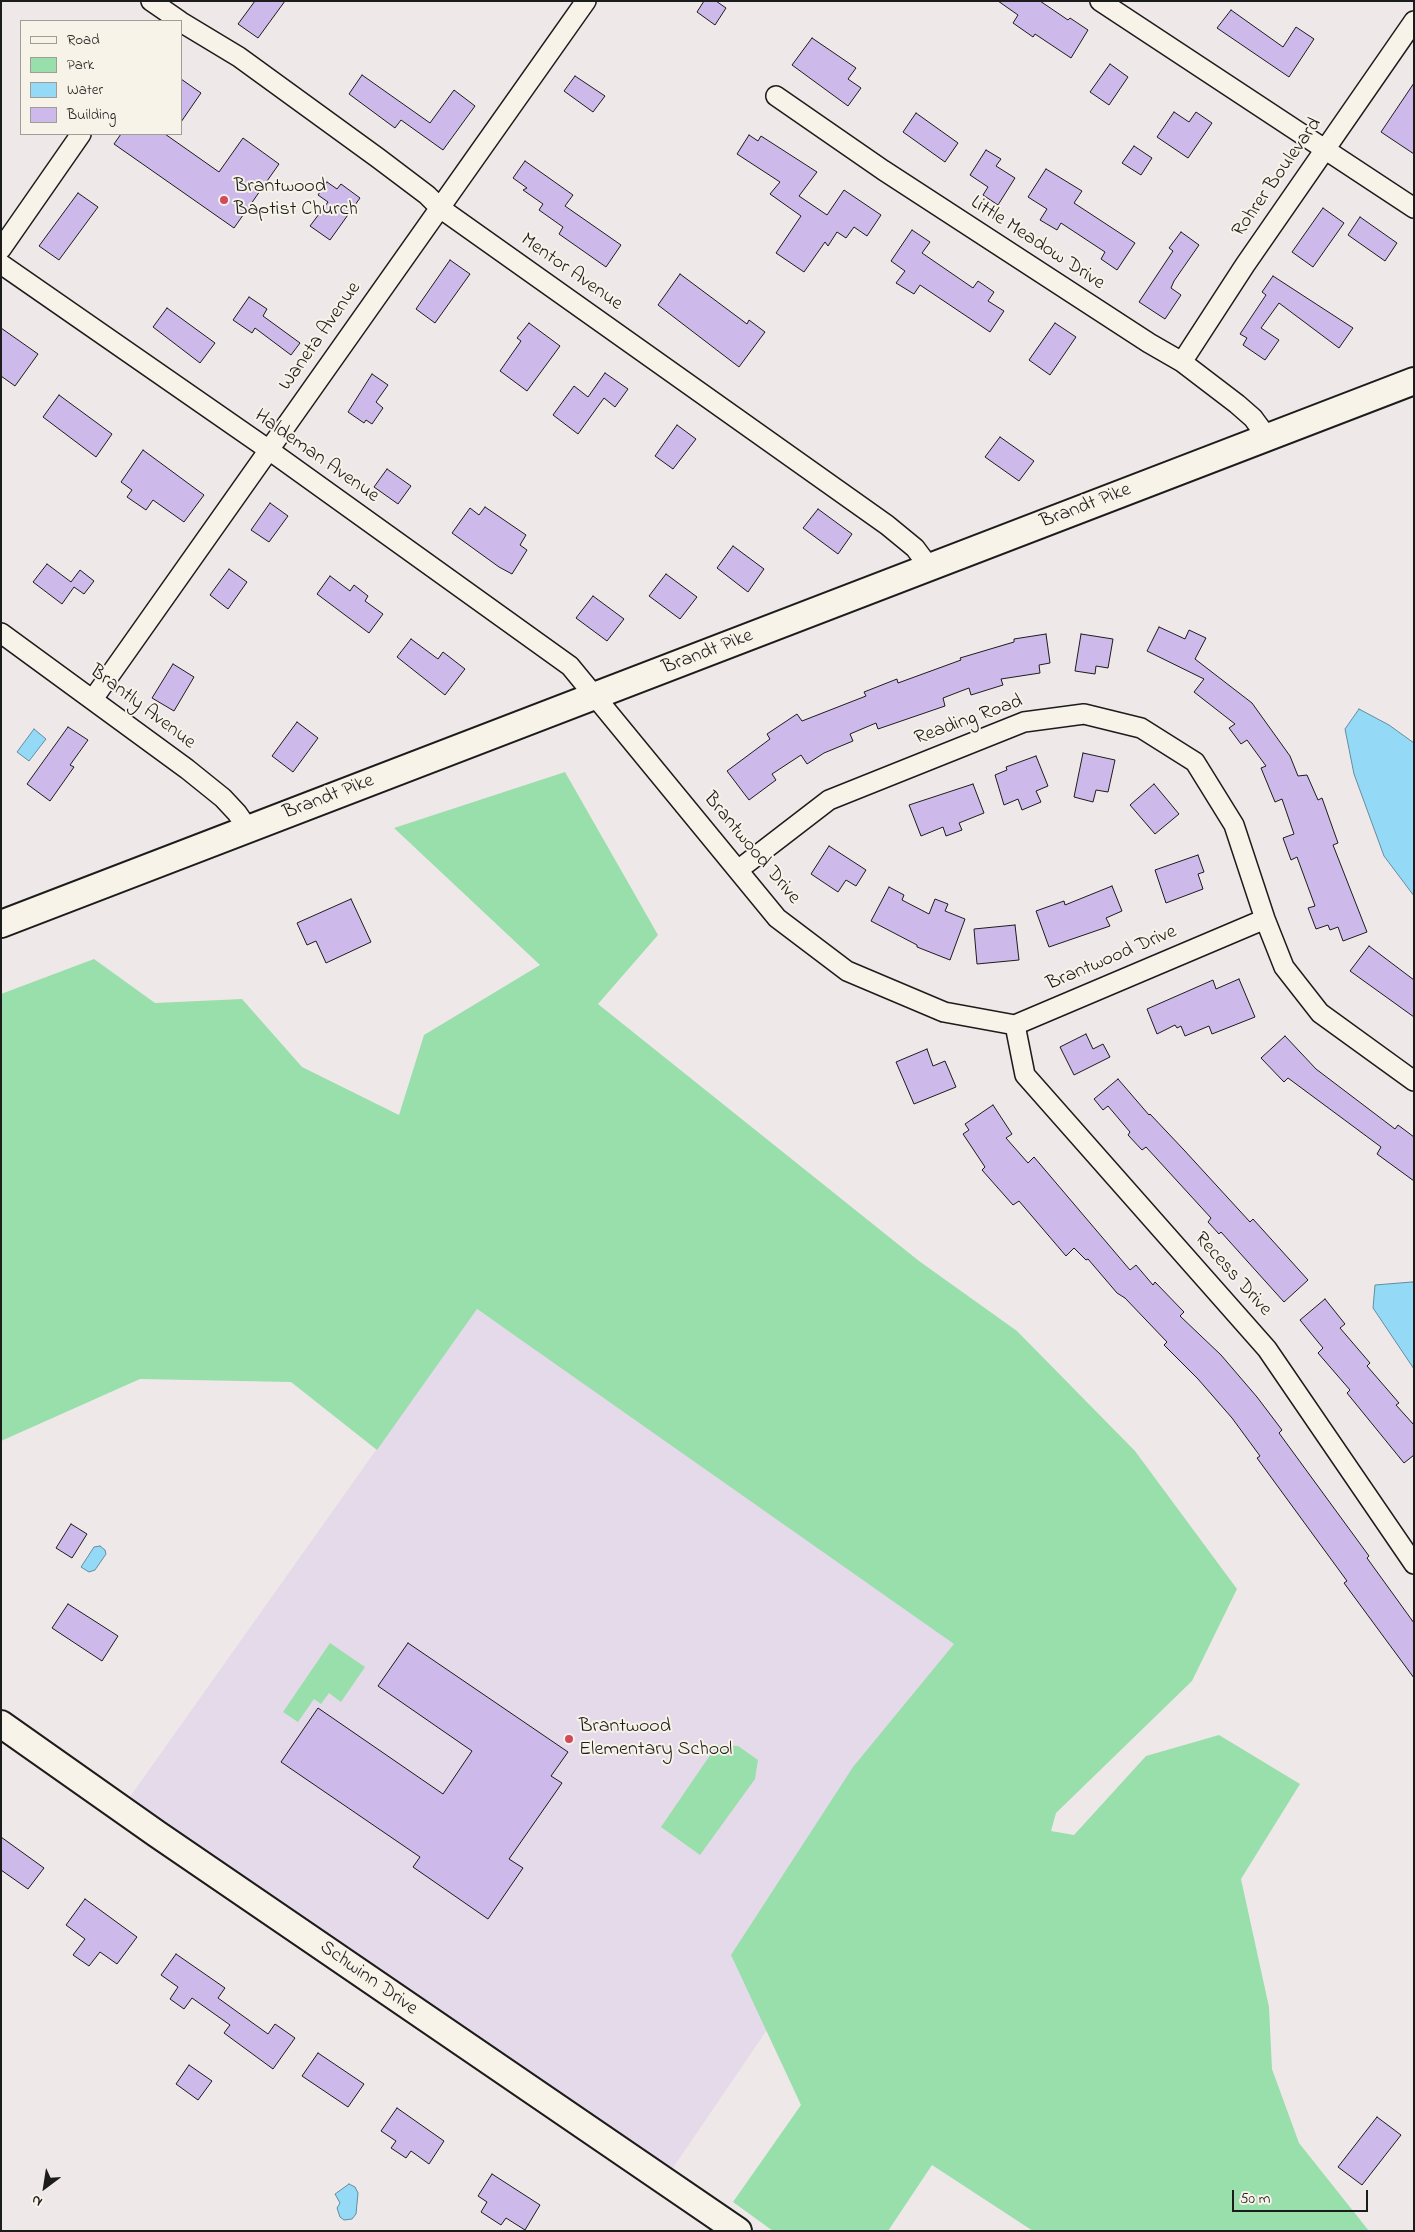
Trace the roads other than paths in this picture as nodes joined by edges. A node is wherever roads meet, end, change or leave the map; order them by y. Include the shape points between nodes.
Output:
1 (151, 1) edge
2 (586, 1) edge
3 (1100, 1) edge
4 (173, 20) edge
5 (1414, 21) edge
6 (182, 25) edge
7 (776, 96) dead end
8 (80, 135) edge
9 (1326, 150) junction
10 (440, 208) junction
11 (1414, 208) edge
12 (1, 249) edge
13 (1, 264) edge
14 (1182, 362) junction
15 (1414, 381) edge
16 (1267, 437) junction
17 (268, 450) junction
18 (930, 568) junction
19 (1, 633) edge
20 (595, 696) junction
21 (93, 699) junction
22 (248, 829) junction
23 (738, 870) junction
24 (1265, 918) junction
25 (1, 924) edge
26 (1015, 1025) junction
27 (1414, 1080) edge
28 (1414, 1564) edge
29 (1, 1724) edge
30 (738, 2231) edge

1 - 4 street, Mentor Avenue
2 - 10 street, Waneta Avenue
3 - 9 street
5 - 9 street, Rohrer Boulevard
6 - 10 street, Mentor Avenue via 239,57 378,158
7 - 14 street, Little Meadow Drive via 883,170 1149,344
8 - 12 street
9 - 11 street
9 - 14 street, Rohrer Boulevard
10 - 17 street, Waneta Avenue
10 - 18 street, Mentor Avenue via 887,524 915,548
13 - 17 street, Haldeman Avenue
14 - 16 street, Little Meadow Drive via 1253,418
15 - 16 main road, Brandt Pike
16 - 18 main road, Brandt Pike
17 - 20 street, Haldeman Avenue via 570,666
17 - 21 street, Waneta Avenue
18 - 20 main road, Brandt Pike
19 - 21 street, Brantly Avenue
20 - 22 main road, Brandt Pike
20 - 23 street, Brantwood Drive
21 - 22 street, Brantly Avenue via 223,798
22 - 25 main road, Brandt Pike
23 - 24 street, Reading Road via 828,800 1024,722 1084,714 1141,728 1195,762 1234,825
23 - 26 street, Brantwood Drive via 777,918 847,971 944,1012
24 - 26 street, Brantwood Drive
24 - 27 street, Reading Road via 1284,967 1320,1013
26 - 28 street, Recess Drive via 1025,1075 1267,1349
29 - 30 main road, Schwinn Drive

